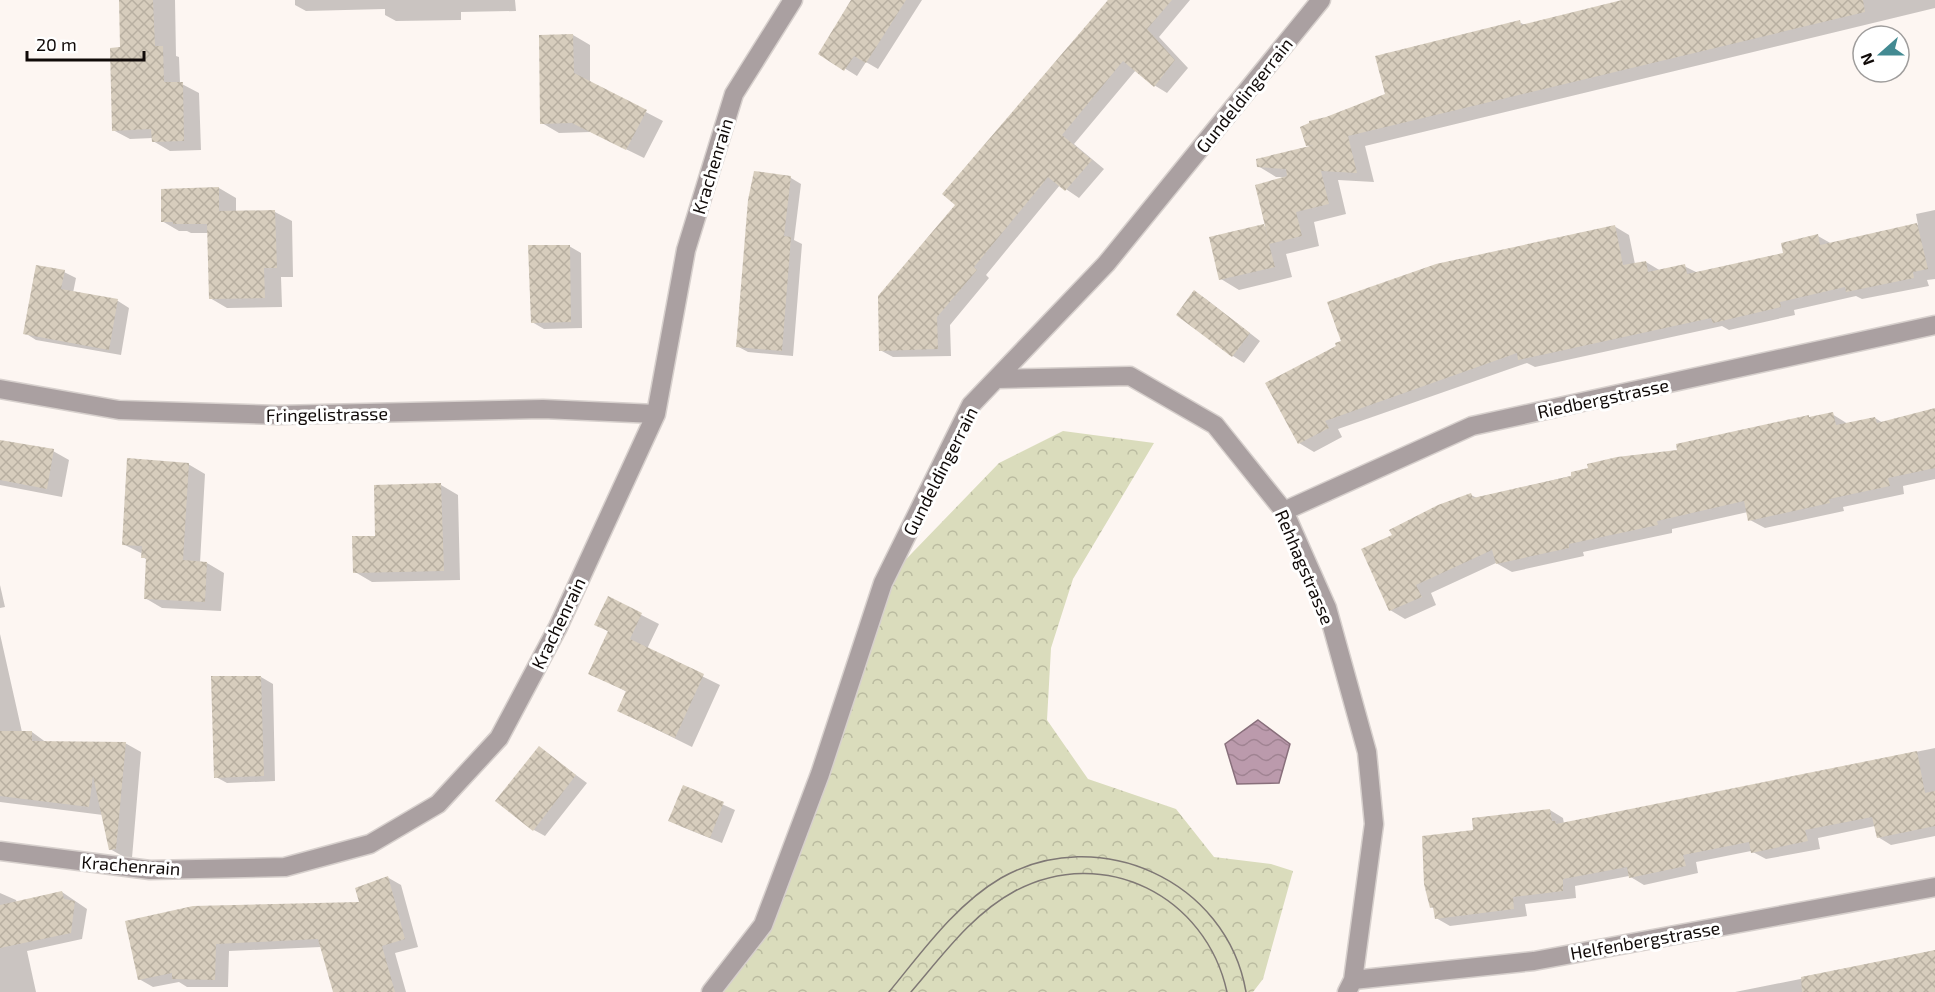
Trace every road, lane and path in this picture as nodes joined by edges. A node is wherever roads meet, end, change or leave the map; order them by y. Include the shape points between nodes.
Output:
1 (793, 0) edge
2 (1321, 0) edge
3 (1935, 325) edge
4 (997, 379) junction
5 (0, 389) edge
6 (656, 414) junction
7 (1284, 511) junction
8 (0, 851) edge
9 (1935, 888) edge
10 (1350, 986) edge
11 (711, 992) edge

1 - 6 street, Krachenrain via 734,94 686,250
2 - 4 street, Gundeldingerrain via 1106,264
3 - 7 street, Riedbergstrasse via 1472,426
4 - 7 street, Rehhagstrasse via 1130,375 1215,425
4 - 11 street, Gundeldingerrain via 971,405 884,583 820,774 763,926
5 - 6 street, Fringelistrasse via 130,410 278,415 543,409
6 - 8 street, Krachenrain via 558,627 499,738 438,804 370,844 285,867 150,870
7 - 10 street, Rehhagstrasse via 1327,608 1368,752 1374,824
9 - 10 street, Helfenbergstrasse via 1534,961

